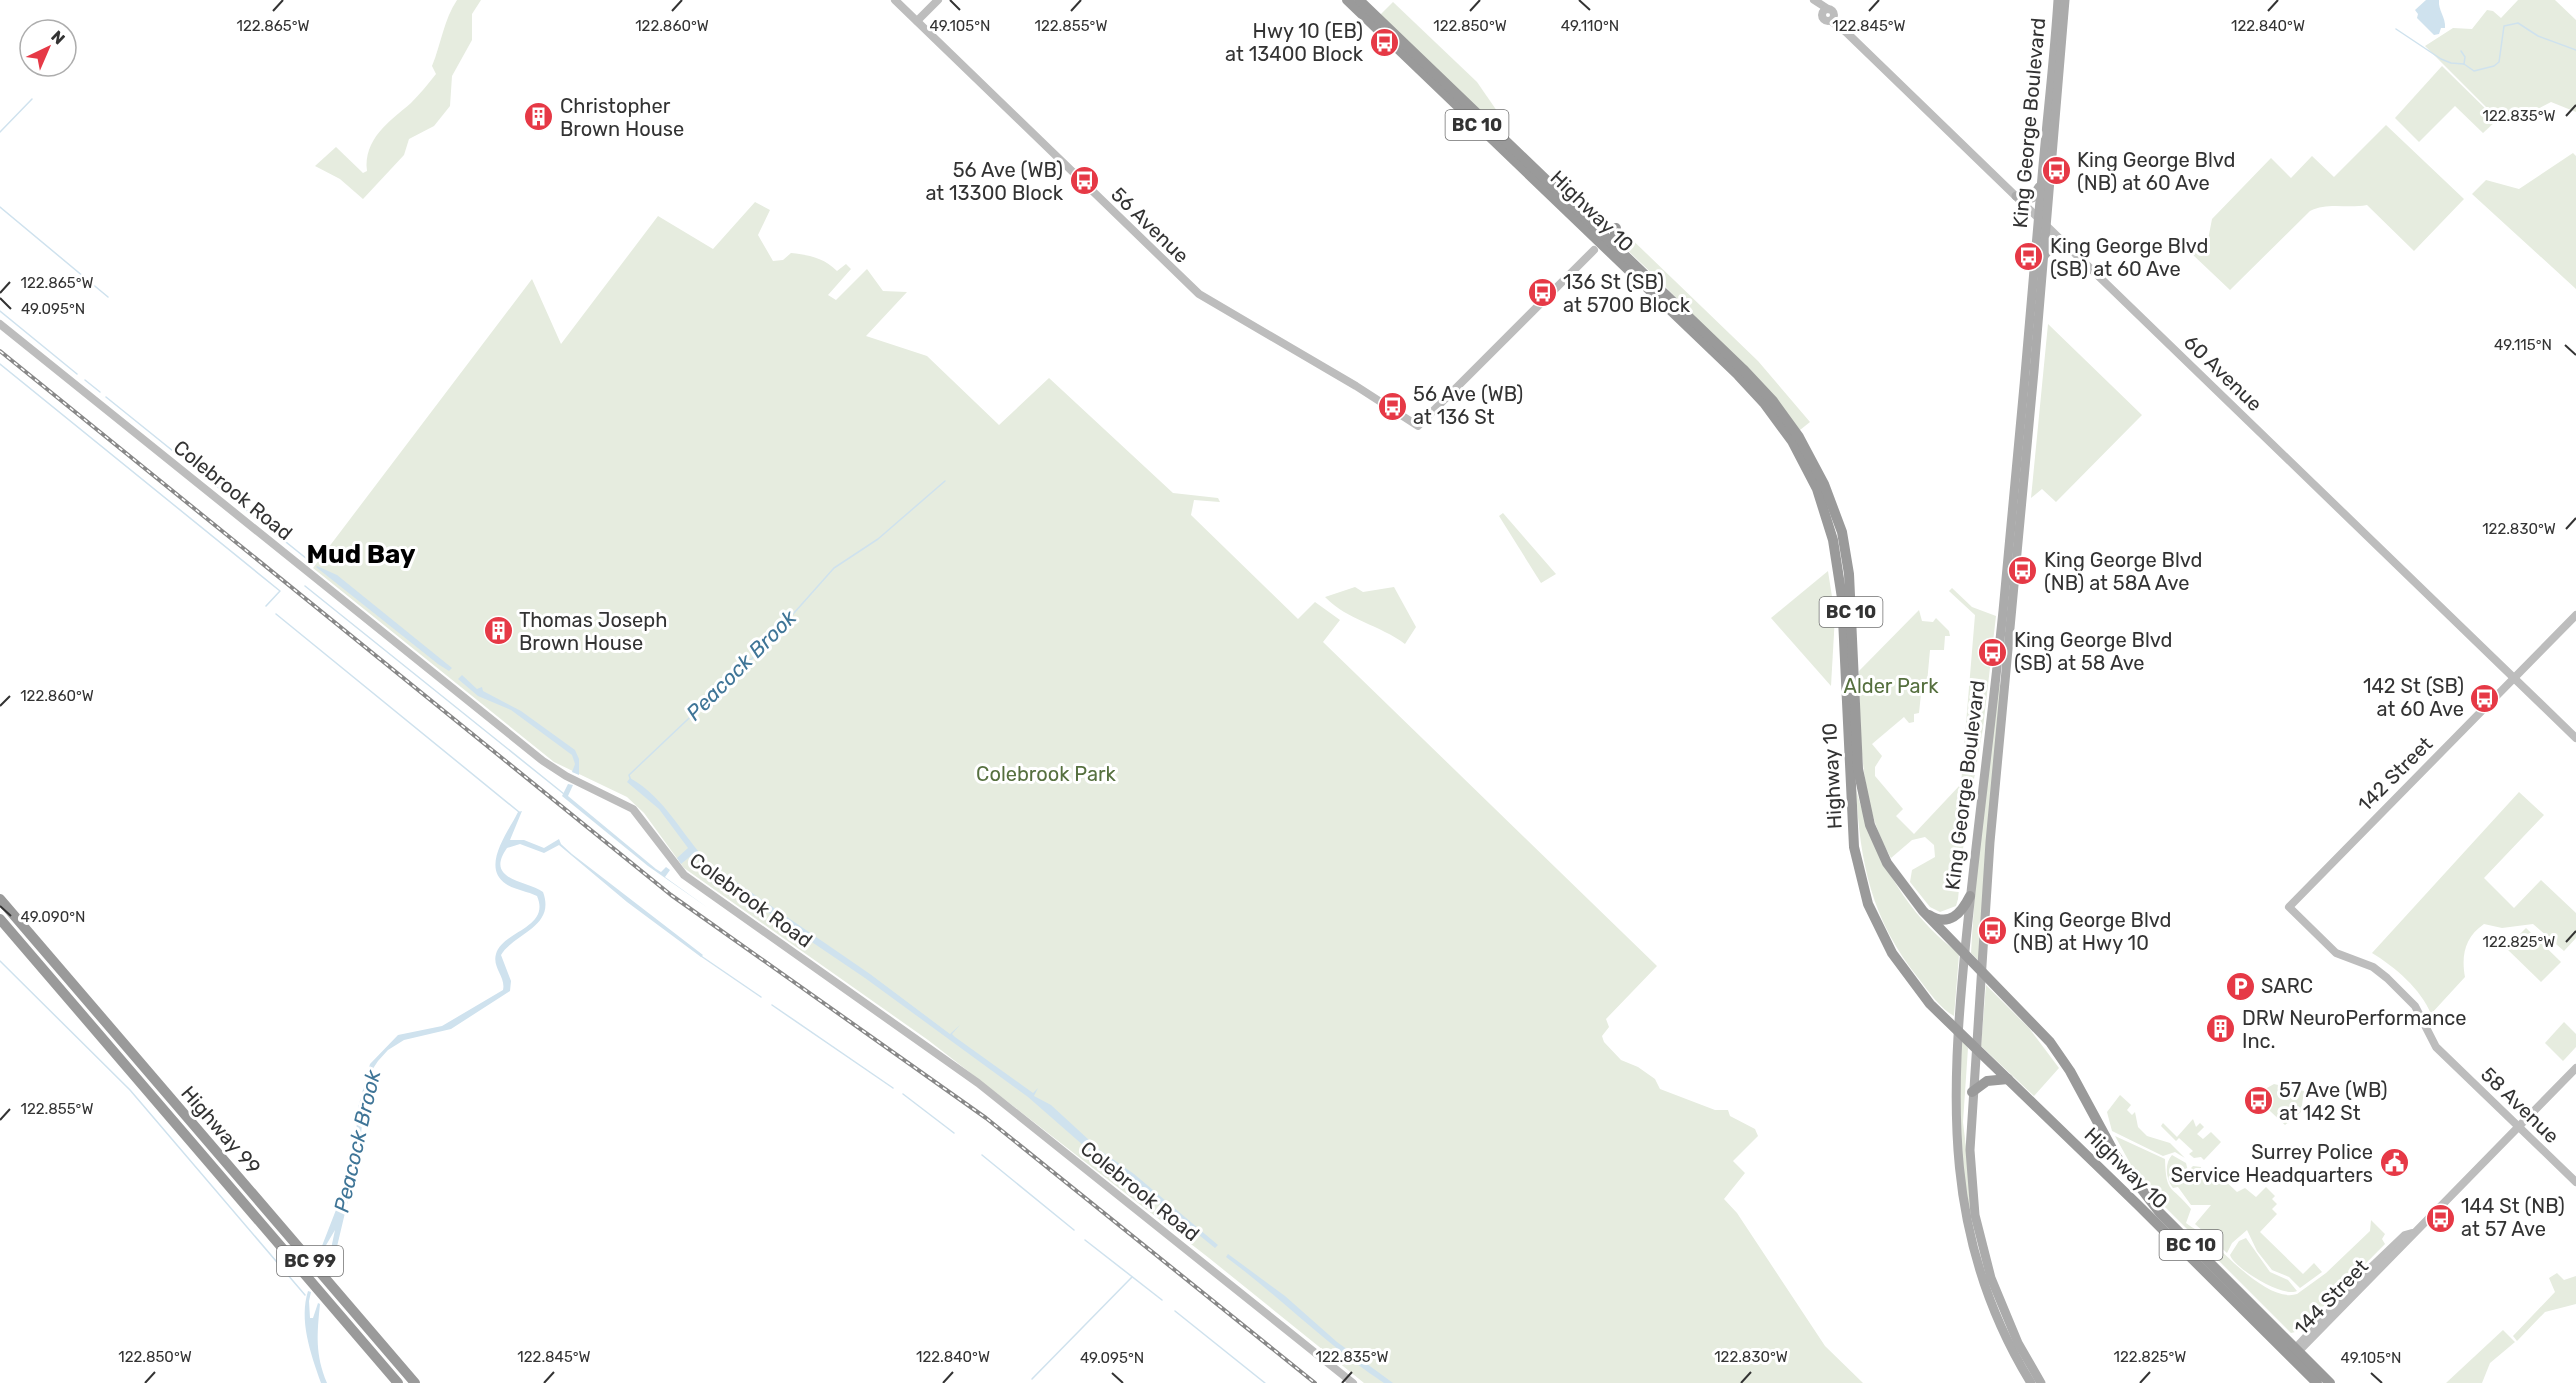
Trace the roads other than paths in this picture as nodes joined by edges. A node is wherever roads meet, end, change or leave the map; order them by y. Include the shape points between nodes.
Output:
1 (895, 0) edge
2 (938, 0) edge
3 (1347, 0) edge
4 (1359, 0) edge
5 (1813, 0) edge
6 (2058, 0) edge
7 (2065, 0) edge
8 (917, 21) junction
9 (2041, 182) junction
10 (1541, 187) junction
11 (2016, 196) junction
12 (2042, 221) junction
13 (2068, 246) junction
14 (1594, 250) junction
15 (1607, 250) junction
16 (2043, 258) junction
17 (0, 324) edge
18 (2576, 615) edge
19 (2514, 678) junction
20 (2576, 738) edge
21 (1970, 897) junction
22 (0, 899) edge
23 (2289, 907) joint
24 (1923, 911) junction
25 (0, 919) edge
26 (1965, 953) junction
27 (1983, 971) junction
28 (1958, 1031) junction
29 (1976, 1048) junction
30 (2576, 1068) edge
31 (2008, 1079) junction
32 (1972, 1092) junction
33 (2518, 1126) junction
34 (2576, 1182) edge
35 (2295, 1352) junction
36 (398, 1383) edge
37 (415, 1383) edge
38 (1353, 1383) edge
39 (2031, 1383) edge
40 (2042, 1383) edge
41 (2317, 1383) edge
42 (2330, 1383) edge

1 - 8 street, 56 Avenue
2 - 8 street
3 - 10 highway, Highway 10 / BC 10
4 - 24 highway, Highway 10 / BC 10 via 1773,401 1799,437 1824,484 1842,532 1849,574 1858,769 1870,825 1887,863
5 - 11 street, 60 Avenue
6 - 9 main road, King George Boulevard
7 - 12 main road, King George Boulevard
8 - 14 street, 56 Avenue via 1199,294 1418,426
9 - 11 main road via 2032,198
9 - 12 main road, King George Boulevard
10 - 14 highway via 1592,242
10 - 15 highway, Highway 10 / BC 10
11 - 12 street, 60 Avenue
12 - 13 street, 60 Avenue
12 - 16 main road, King George Boulevard
12 - 21 main road, King George Boulevard
13 - 16 main road via 2052,245
13 - 19 street, 60 Avenue
14 - 15 highway
15 - 28 highway, Highway 10 / BC 10 via 1764,403 1792,441 1817,489 1833,540 1842,598 1852,825 1858,867 1868,903 1892,953 1930,1004
16 - 27 main road, King George Boulevard via 1990,842
17 - 38 street, Colebrook Road via 543,761 633,808 684,874 978,1083
18 - 19 street, 142 Street
19 - 20 street, 60 Avenue
19 - 23 street, 142 Street
21 - 24 highway via 1959,915 1952,918 1942,920
21 - 26 main road, King George Boulevard
22 - 37 highway, Highway 99 / BC 99
23 - 33 street, 58 Avenue via 2336,952 2387,978 2415,1006 2436,1047
24 - 26 highway, Highway 10 / BC 10
25 - 36 highway, Highway 99 / BC 99
26 - 27 highway, Highway 10 / BC 10
26 - 28 main road, King George Boulevard
27 - 29 main road, King George Boulevard
27 - 35 highway, Highway 10 / BC 10 via 2061,1058 2134,1182
28 - 29 highway, Highway 10 / BC 10
28 - 39 main road, King George Boulevard via 1956,1132 1970,1235 1999,1324
29 - 31 highway, Highway 10 / BC 10
29 - 32 main road, King George Boulevard
30 - 33 street, 144 Street
31 - 32 highway via 1987,1081
31 - 35 highway, Highway 10 / BC 10
32 - 40 main road, King George Boulevard via 1970,1150 1981,1245 2004,1313
33 - 34 street, 58 Avenue
33 - 35 street, 144 Street via 2412,1233 2405,1235 2362,1276
35 - 41 highway, Highway 10 / BC 10
35 - 42 highway, Highway 10 / BC 10

